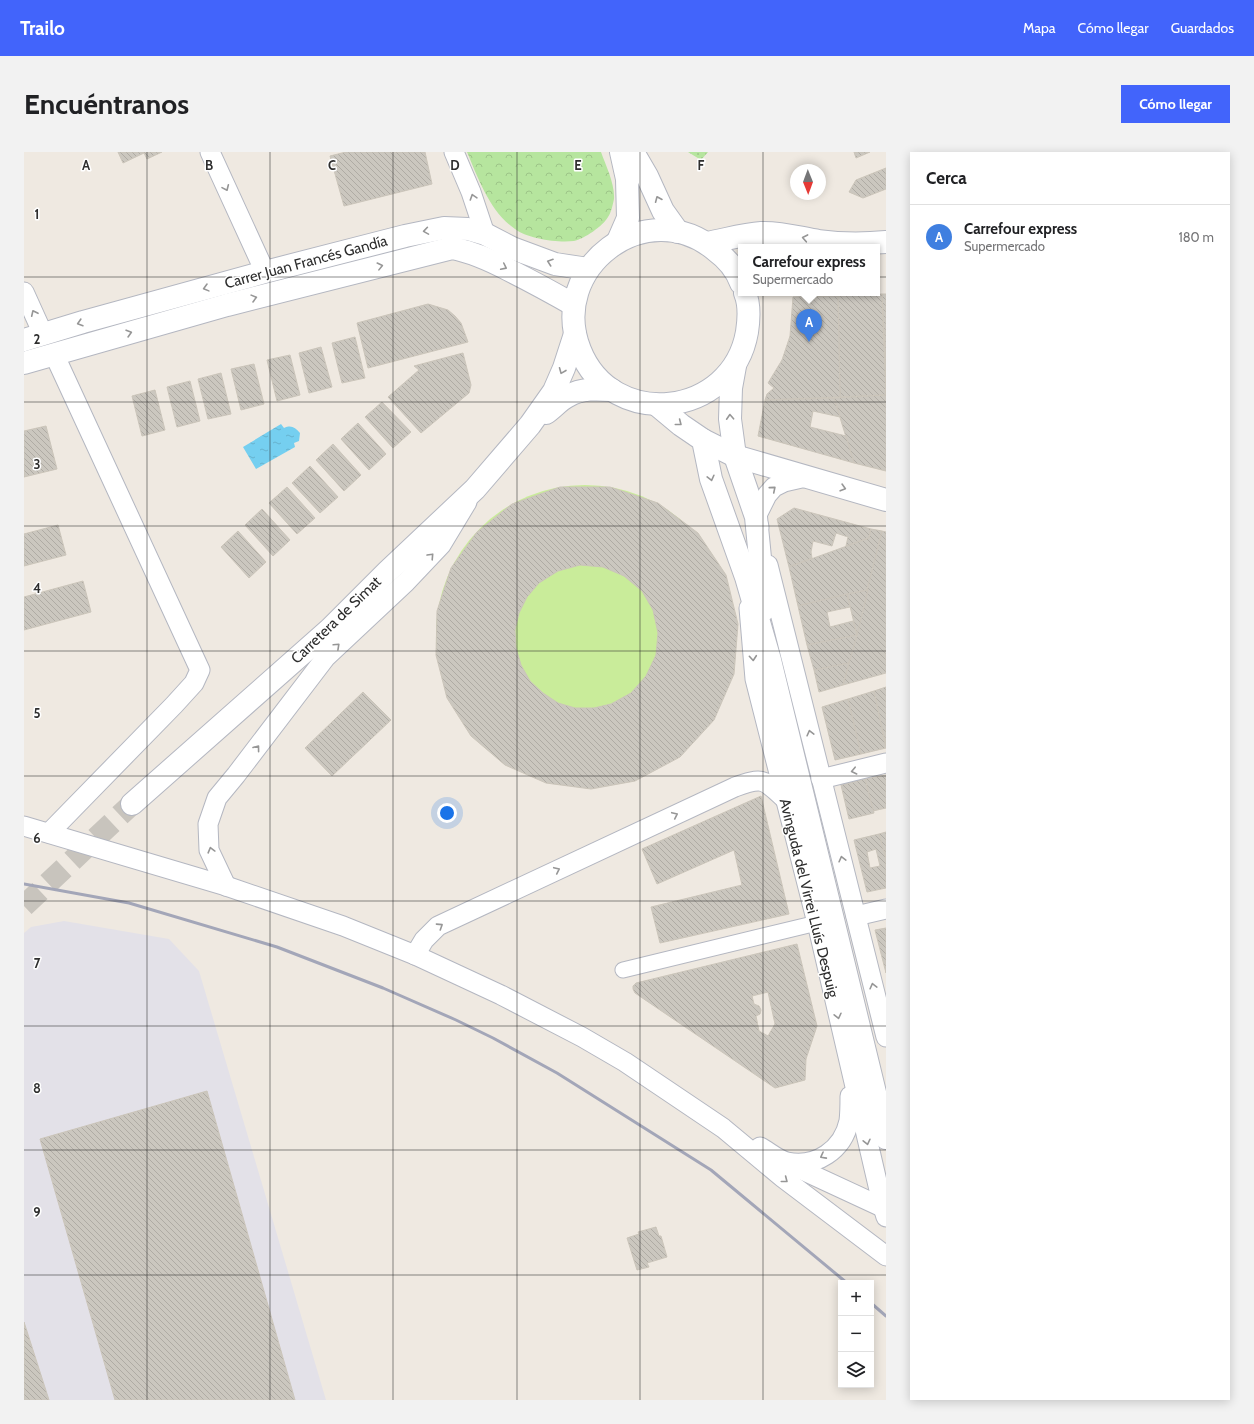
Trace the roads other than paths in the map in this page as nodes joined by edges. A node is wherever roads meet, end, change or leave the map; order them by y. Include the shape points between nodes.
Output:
1 (210, 152) edge
2 (454, 152) edge
3 (621, 152) edge
4 (633, 152) edge
5 (678, 232) junction
6 (485, 234) junction
7 (618, 241) junction
8 (886, 242) edge
9 (707, 243) junction
10 (588, 269) junction
11 (265, 272) junction
12 (738, 276) edge
13 (24, 292) edge
14 (746, 296) edge
15 (574, 305) junction
16 (575, 334) junction
17 (34, 337) edge
18 (54, 354) junction
19 (24, 363) edge
20 (736, 364) junction
21 (612, 390) junction
22 (657, 405) junction
23 (530, 425) junction
24 (703, 440) junction
25 (735, 456) junction
26 (806, 477) junction
27 (475, 489) junction
28 (886, 500) edge
29 (756, 517) junction
30 (746, 577) junction
31 (770, 660) junction
32 (886, 763) edge
33 (821, 779) junction
34 (786, 800) junction
35 (132, 804) tunnel mouth
36 (24, 826) edge
37 (49, 833) junction
38 (226, 886) junction
39 (886, 909) edge
40 (856, 916) junction
41 (816, 923) junction
42 (415, 955) junction
43 (623, 970) dead end
44 (886, 1037) edge
45 (850, 1071) junction
46 (723, 1128) junction
47 (886, 1138) edge
48 (785, 1162) junction
49 (885, 1211) edge
50 (886, 1256) edge

1 -> 11 street
6 -> 2 street
3 - 7 main road via 627,179 628,218
5 -> 4 main road via 663,211
5 - 7 main road via 658,230 637,233
5 - 9 main road
10 -> 6 main road, Carrer Juan Francés Gandía via 555,264 512,248
6 -> 11 main road, Carrer Juan Francés Gandía via 454,228 423,231
7 - 10 main road via 601,253
8 -> 9 main road via 841,243 761,233
9 - 12 main road via 725,258
10 - 15 main road via 579,286
11 -> 17 main road, Carrer Juan Francés Gandía
17 -> 13 street
14 - 20 main road via 749,320 745,343
15 - 16 main road
18 -> 15 main road, Carrer Juan Francés Gandía via 227,305 452,248 480,256
16 - 21 main road via 588,366
16 -> 23 main road, Carretera de Simat via 554,391
18 - 19 main road, Carrer Juan Francés Gandía
18 - 37 street via 200,670 194,683 174,705
20 - 22 main road via 721,382 702,395 680,403
25 -> 20 main road, Avinguda del Virrei Lluís Despuig via 730,402
21 - 22 main road via 634,401
21 - 23 main road, Carretera de Simat via 582,390 568,396
22 -> 24 main road
23 - 27 main road, Carretera de Simat
24 - 25 main road
24 -> 30 main road, Avinguda del Virrei Lluís Despuig via 711,479
25 - 26 main road
25 - 29 main road, Avinguda del Virrei Lluís Despuig
26 -> 28 main road
29 -> 26 street via 766,495 774,487
27 - 35 main road, Carretera de Simat via 386,572 330,629
38 -> 27 street via 209,850 208,824 217,798 326,657 406,582 441,545
29 - 31 main road, Avinguda del Virrei Lluís Despuig
33 -> 29 street, Avinguda del Virrei Lluís Despuig
30 - 31 main road, Avinguda del Virrei Lluís Despuig
30 -> 34 street, Avinguda del Virrei Lluís Despuig via 755,679
31 - 47 main road, Avinguda del Virrei Lluís Despuig
32 -> 33 street
40 -> 33 street, Avinguda del Virrei Lluís Despuig
34 - 41 street, Avinguda del Virrei Lluís Despuig
42 -> 34 street via 424,940 438,926 735,787 752,781 764,781
36 - 37 street
37 - 38 street
38 - 42 street via 343,926
39 - 40 street
44 -> 40 street, Avinguda del Virrei Lluís Despuig
41 - 43 street
41 -> 45 street, Avinguda del Virrei Lluís Despuig
42 - 46 street via 582,1037 625,1062
45 -> 48 street via 849,1121 838,1144 833,1151 811,1162
45 -> 49 street, Avinguda del Virrei Lluís Despuig
46 - 48 street
46 -> 50 street via 783,1178
48 - 49 street

